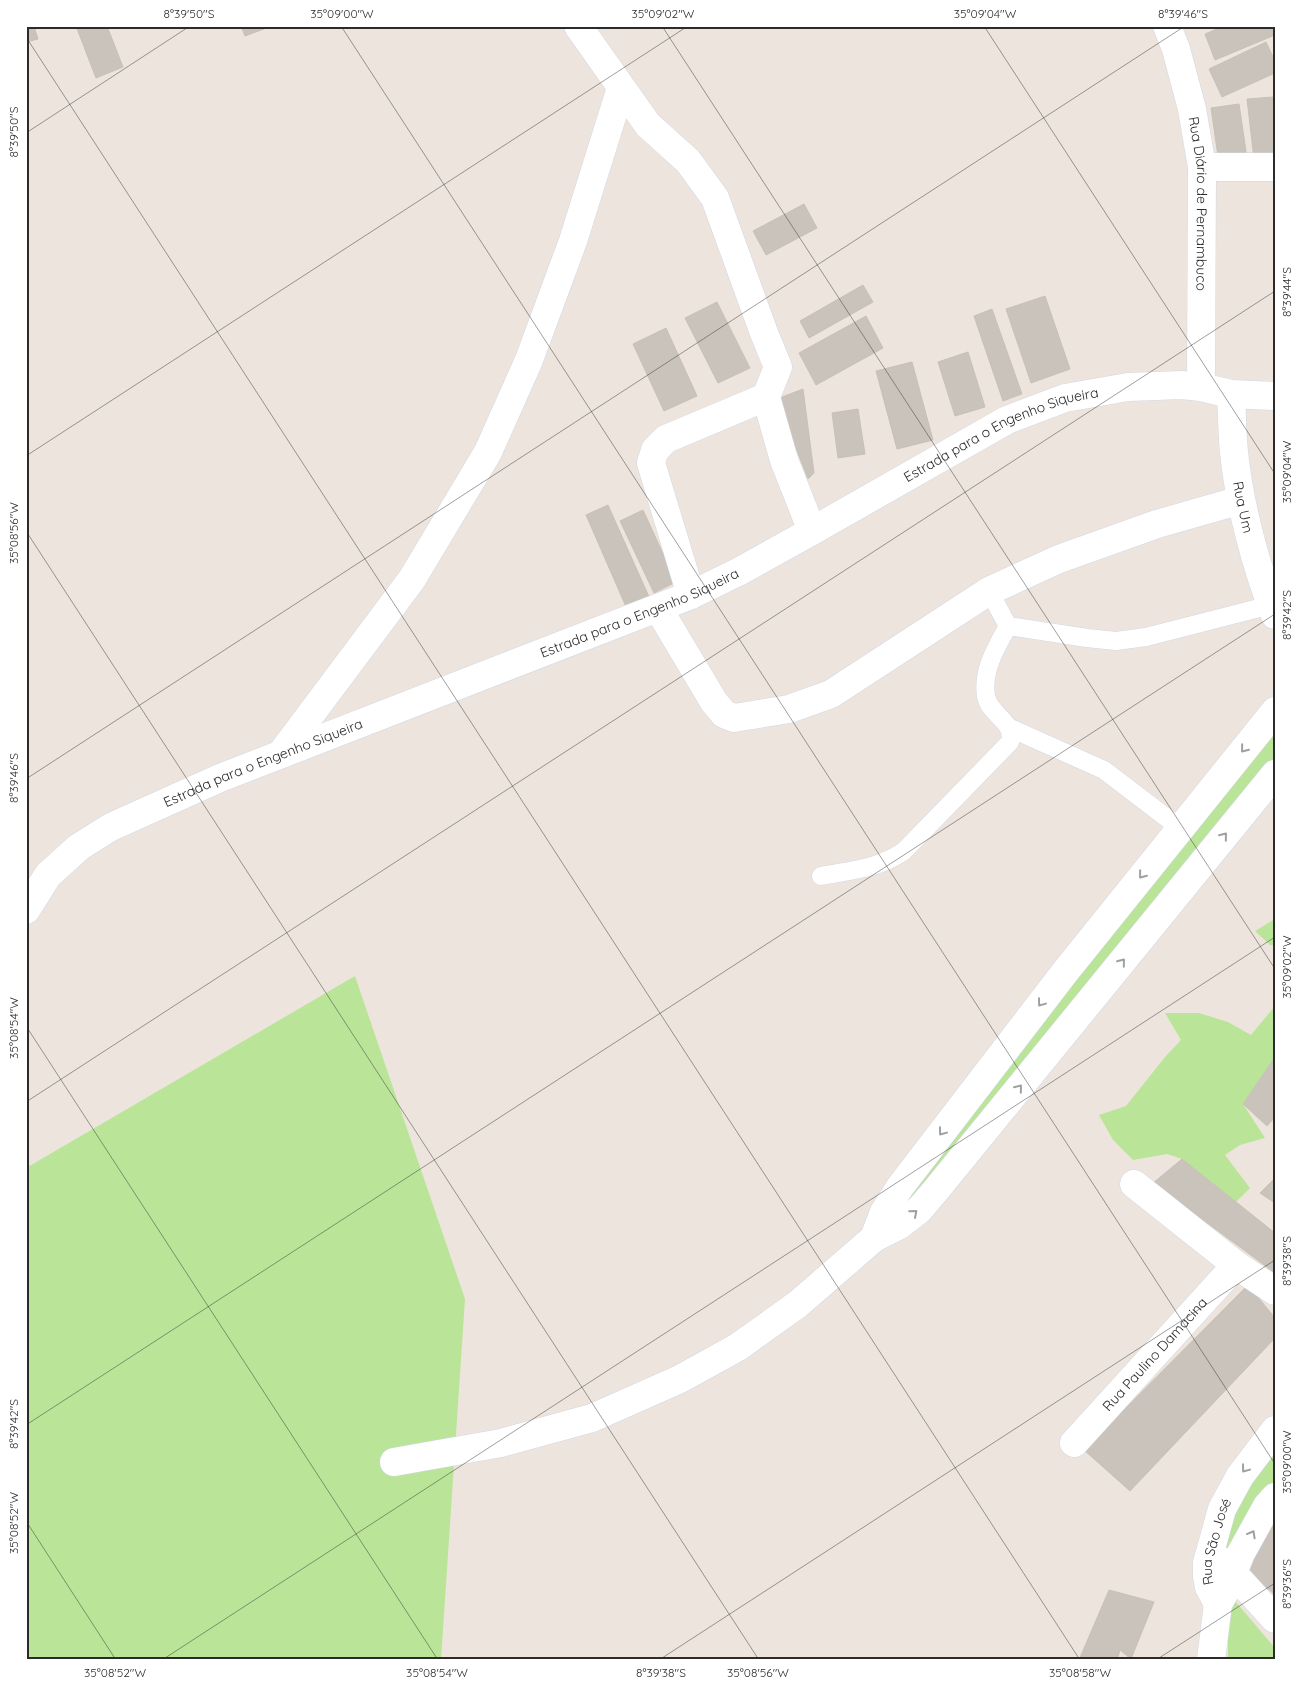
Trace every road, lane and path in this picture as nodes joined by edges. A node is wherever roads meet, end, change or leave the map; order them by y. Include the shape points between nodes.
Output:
1 (578, 26) edge
2 (1167, 26) edge
3 (621, 88) junction
4 (1275, 167) edge
5 (1202, 168) junction
6 (1201, 387) junction
7 (1274, 390) edge
8 (1231, 394) junction
9 (766, 397) junction
10 (1241, 500) junction
11 (812, 531) junction
12 (989, 591) junction
13 (691, 595) junction
14 (658, 608) junction
15 (1273, 610) edge
16 (1008, 626) junction
17 (1275, 711) edge
18 (1010, 728) junction
19 (282, 754) junction
20 (1275, 774) edge
21 (1180, 828) junction
22 (821, 876) dead end
23 (26, 910) edge
24 (1065, 972) junction
25 (1094, 997) junction
26 (1134, 1184) dead end
27 (874, 1238) junction
28 (1236, 1265) junction
29 (1275, 1291) edge
30 (1275, 1430) edge
31 (1074, 1443) dead end
32 (394, 1462) dead end
33 (1275, 1497) edge
34 (1210, 1547) junction
35 (1232, 1573) junction
36 (1218, 1604) junction
37 (1275, 1619) edge
38 (1211, 1660) edge

1 - 3 street
2 - 5 street, Rua Diário de Pernambuco via 1192,109
3 - 9 street via 648,125 688,161 715,198 778,367
3 - 19 street via 573,241 529,360 488,452 412,579
4 - 5 street
5 - 6 street, Rua Diário de Pernambuco
6 - 8 street, Estrada para o Engenho Siqueira
6 - 11 street, Estrada para o Engenho Siqueira via 1128,386 1065,398 1007,420
7 - 8 street, Estrada para o Engenho Siqueira
8 - 10 street, Rua Um
9 - 11 street via 784,460
9 - 13 street via 666,439 655,450 651,463
10 - 12 street via 1157,524 1059,559
10 - 15 street, Rua Um
11 - 13 street, Estrada para o Engenho Siqueira
12 - 14 street via 831,694 789,709 734,718 724,714 714,702
12 - 16 lane
13 - 14 street, Estrada para o Engenho Siqueira
14 - 19 street, Estrada para o Engenho Siqueira
15 - 16 lane via 1116,641
16 - 18 lane via 991,656 986,696 990,707
17 -> 21 street
18 - 21 lane via 1104,770
18 - 22 lane via 1010,742 904,851 880,865
19 - 23 street, Estrada para o Engenho Siqueira via 112,827 79,847 48,875
25 -> 20 street
21 -> 24 street
24 - 25 street
24 -> 27 street via 900,1187 884,1212
27 -> 25 street via 898,1226 918,1210
26 - 28 street
27 - 32 street via 798,1304 738,1347 680,1379 592,1418 501,1443
28 - 29 street
28 - 31 street, Rua Paulino Damacina
30 -> 34 street, Rua São José via 1240,1476 1222,1509
35 -> 33 street, Rua São José via 1267,1506
34 - 35 street
34 - 36 street, Rua São José via 1207,1576
35 - 36 street, Rua São José
35 - 37 street
36 - 38 street

